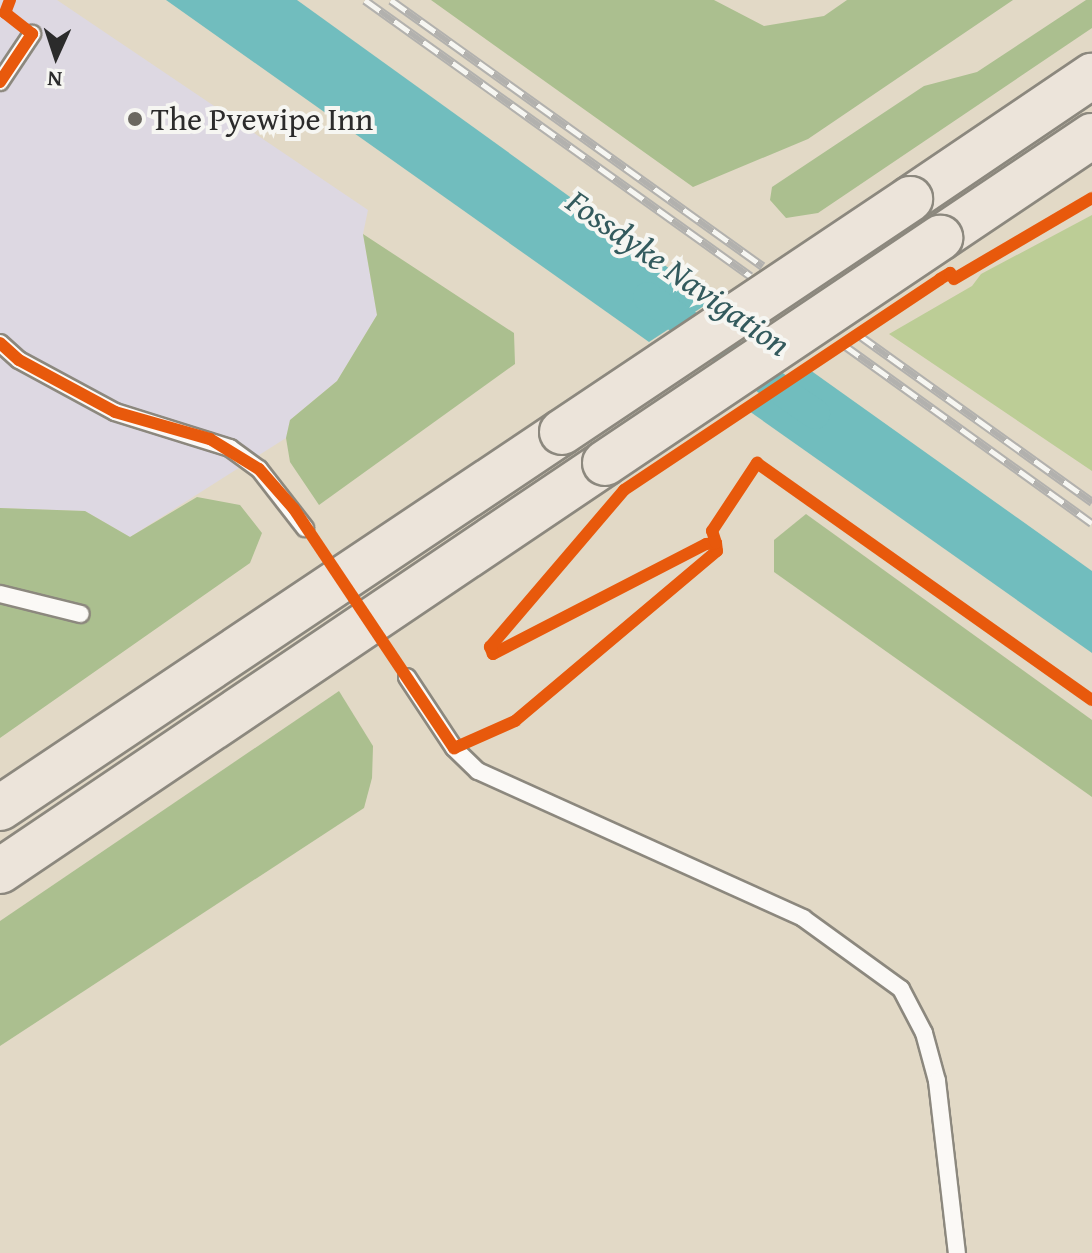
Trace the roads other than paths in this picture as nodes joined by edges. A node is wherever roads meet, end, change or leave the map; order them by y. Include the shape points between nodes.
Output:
1 (32, 34) dead end
2 (1092, 76) edge
3 (0, 82) edge
4 (1092, 136) edge
5 (0, 343) edge
6 (305, 528) dead end
7 (0, 594) edge
8 (81, 614) dead end
9 (407, 677) dead end
10 (0, 808) edge
11 (0, 871) edge
12 (957, 1253) edge

1 - 3 lane
2 - 10 highway, bridge
4 - 11 highway, bridge
5 - 6 lane via 19,360 115,412 230,448 259,469
7 - 8 lane
9 - 12 lane via 454,748 478,771 803,918 901,989 924,1033 937,1081

